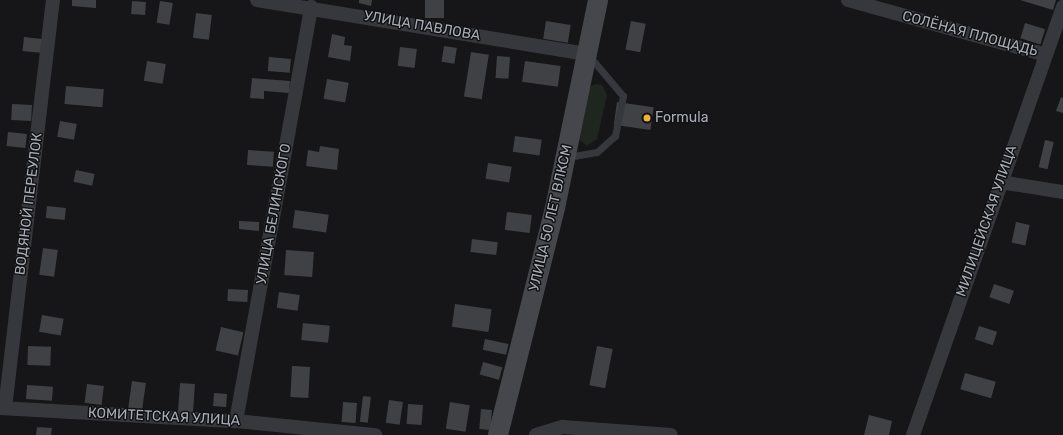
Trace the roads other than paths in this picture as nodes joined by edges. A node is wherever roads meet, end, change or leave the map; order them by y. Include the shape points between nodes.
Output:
1 (53, 0) edge
2 (257, 0) edge
3 (598, 0) edge
4 (848, 0) edge
5 (311, 7) junction
6 (1063, 7) edge
7 (587, 54) junction
8 (1046, 55) junction
9 (566, 158) junction
10 (1000, 182) junction
11 (1063, 192) edge
12 (2, 408) edge
13 (236, 422) junction
14 (375, 435) edge
15 (498, 435) edge
16 (536, 435) edge
17 (670, 435) edge
18 (913, 435) edge

1 - 12 street, ВОДЯНОЙ ПЕРЕУЛОК
2 - 5 street, УЛИЦА ПАВЛОВА
3 - 7 main road, УЛИЦА 50 ЛЕТ ВЛКСМ
4 - 8 street, СОЛЁНАЯ ПЛОЩАДЬ
5 - 7 street, УЛИЦА ПАВЛОВА
5 - 13 street, УЛИЦА БЕЛИНСКОГО
6 - 8 street, МИЛИЦЕЙСКАЯ УЛИЦА
7 - 9 main road, УЛИЦА 50 ЛЕТ ВЛКСМ
7 - 9 lane via 623,96 615,136 597,152
8 - 10 street, МИЛИЦЕЙСКАЯ УЛИЦА
9 - 15 main road, УЛИЦА 50 ЛЕТ ВЛКСМ
10 - 11 street
10 - 18 street, МИЛИЦЕЙСКАЯ УЛИЦА
12 - 13 street, КОМИТЕТСКАЯ УЛИЦА
13 - 14 street, КОМИТЕТСКАЯ УЛИЦА
16 - 17 street via 563,427

